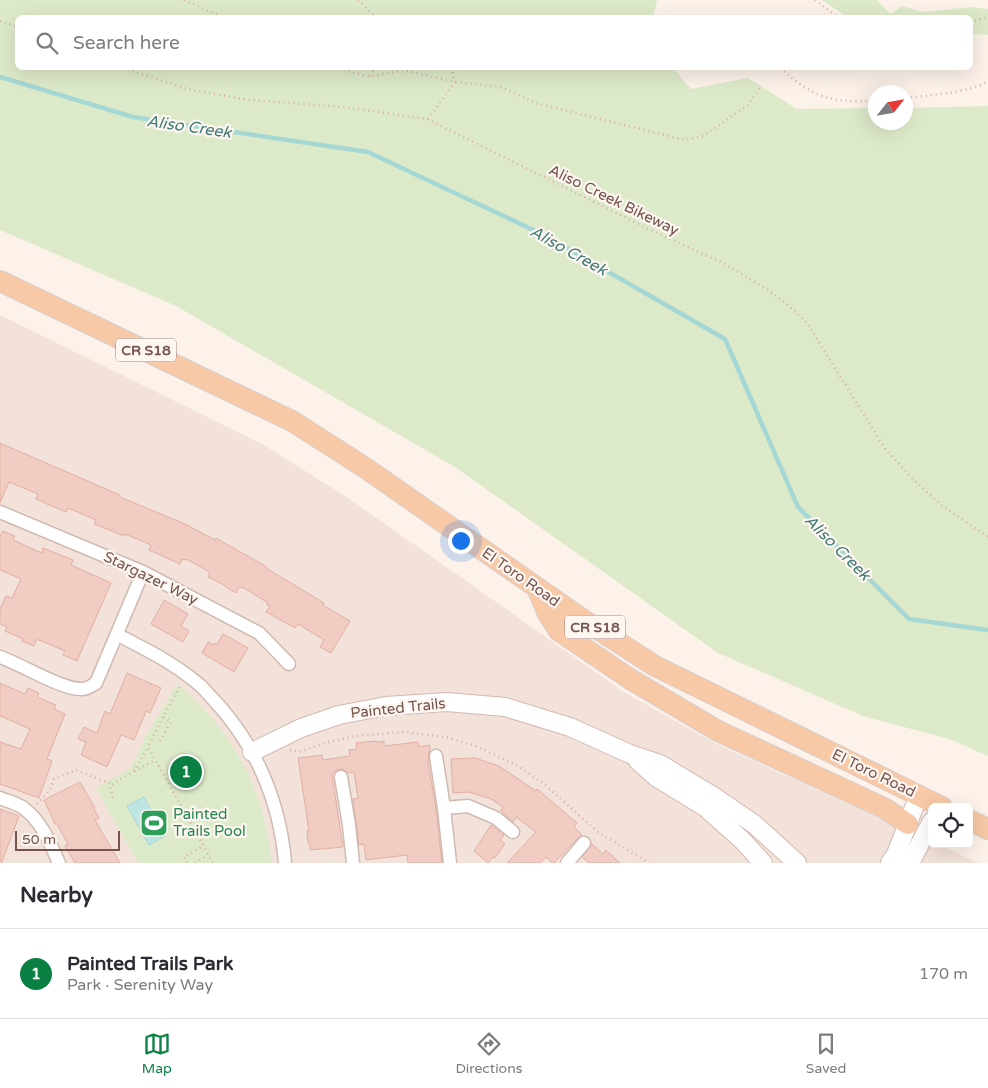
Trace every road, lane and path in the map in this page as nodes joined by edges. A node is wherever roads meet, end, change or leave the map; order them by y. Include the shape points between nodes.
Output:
1 (184, 0) edge
2 (358, 0) edge
3 (815, 0) edge
4 (219, 15) edge
5 (375, 15) edge
6 (835, 15) edge
7 (988, 17) edge
8 (0, 21) edge
9 (973, 21) edge
10 (15, 27) edge
11 (129, 70) edge
12 (346, 70) edge
13 (374, 70) edge
14 (452, 70) edge
15 (783, 70) edge
16 (369, 77) junction
17 (988, 81) edge
18 (455, 82) junction
19 (761, 86) dead end
20 (913, 97) edge
21 (868, 101) edge
22 (427, 119) junction
23 (0, 281) edge
24 (0, 512) edge
25 (988, 537) edge
26 (143, 572) junction
27 (537, 588) junction
28 (118, 635) junction
29 (0, 657) edge
30 (289, 664) dead end
31 (186, 675) junction
32 (163, 718) junction
33 (278, 738) junction
34 (160, 741) dead end
35 (148, 747) junction
36 (252, 752) junction
37 (630, 754) junction
38 (436, 756) dead end
39 (155, 760) junction
40 (134, 772) junction
41 (342, 777) dead end
42 (112, 784) junction
43 (919, 796) junction
44 (0, 798) edge
45 (113, 798) dead end
46 (928, 803) edge
47 (444, 808) junction
48 (29, 814) junction
49 (973, 822) edge
50 (908, 824) junction
51 (928, 829) edge
52 (988, 829) edge
53 (513, 832) dead end
54 (584, 843) dead end
55 (203, 846) junction
56 (208, 856) junction
57 (59, 863) edge
58 (187, 863) edge
59 (195, 863) edge
60 (213, 863) edge
61 (285, 863) edge
62 (353, 863) edge
63 (450, 863) edge
64 (567, 863) edge
65 (650, 863) edge
66 (763, 863) edge
67 (797, 863) edge
68 (890, 863) edge
69 (910, 863) edge

1 - 4 path
2 - 5 path
3 - 6 path
7 - 9 path
8 - 10 path
11 - 22 path, Aliso Creek Bikeway via 186,89 249,100 344,107
12 - 16 path
13 - 16 path
14 - 18 path
15 - 21 path via 826,98 844,102
16 - 18 path via 404,70
17 - 20 path via 954,91
18 - 19 path via 501,87 535,103 685,140 703,136 748,105
18 - 22 path
22 - 25 path, Aliso Creek Bikeway via 725,264 787,304 807,324 886,450 941,504
23 - 27 main road, El Toro Road / CR S18 via 292,421 364,467
24 - 26 street, Stargazer Way
26 - 28 street
26 - 30 street, Stargazer Way via 259,633
27 - 43 main road, El Toro Road / CR S18 via 655,666
27 - 50 main road via 559,631 630,679 718,731 884,808
28 - 29 street via 96,683 89,688 67,687
28 - 31 street via 160,656
31 - 32 path
31 - 36 street via 197,682 226,713
32 - 34 path via 171,722
32 - 35 path
33 - 36 street, Painted Trails
33 - 37 street, Painted Trails via 339,714 386,706 447,702 505,707 570,727
33 - 65 path via 286,747 299,752 340,739 384,732 423,734 476,746 518,766 543,783 598,832
35 - 39 path
35 - 40 path
36 - 61 street via 275,807
37 - 66 street, Painted Trails via 656,777 705,807
37 - 67 street, Painted Trails via 660,764 713,796 754,824
38 - 47 street
39 - 40 path
39 - 55 path
40 - 42 path
41 - 62 street
42 - 45 path
42 - 48 path via 71,770 54,779 50,790
43 - 46 main road, El Toro Road / CR S18
43 - 50 street
44 - 48 street via 22,806
47 - 53 street via 468,806 496,818
47 - 63 street
48 - 57 street via 44,830
49 - 52 main road
50 - 68 street
51 - 69 street
54 - 64 street
55 - 56 path
55 - 58 path via 184,857
56 - 59 path
56 - 60 path

